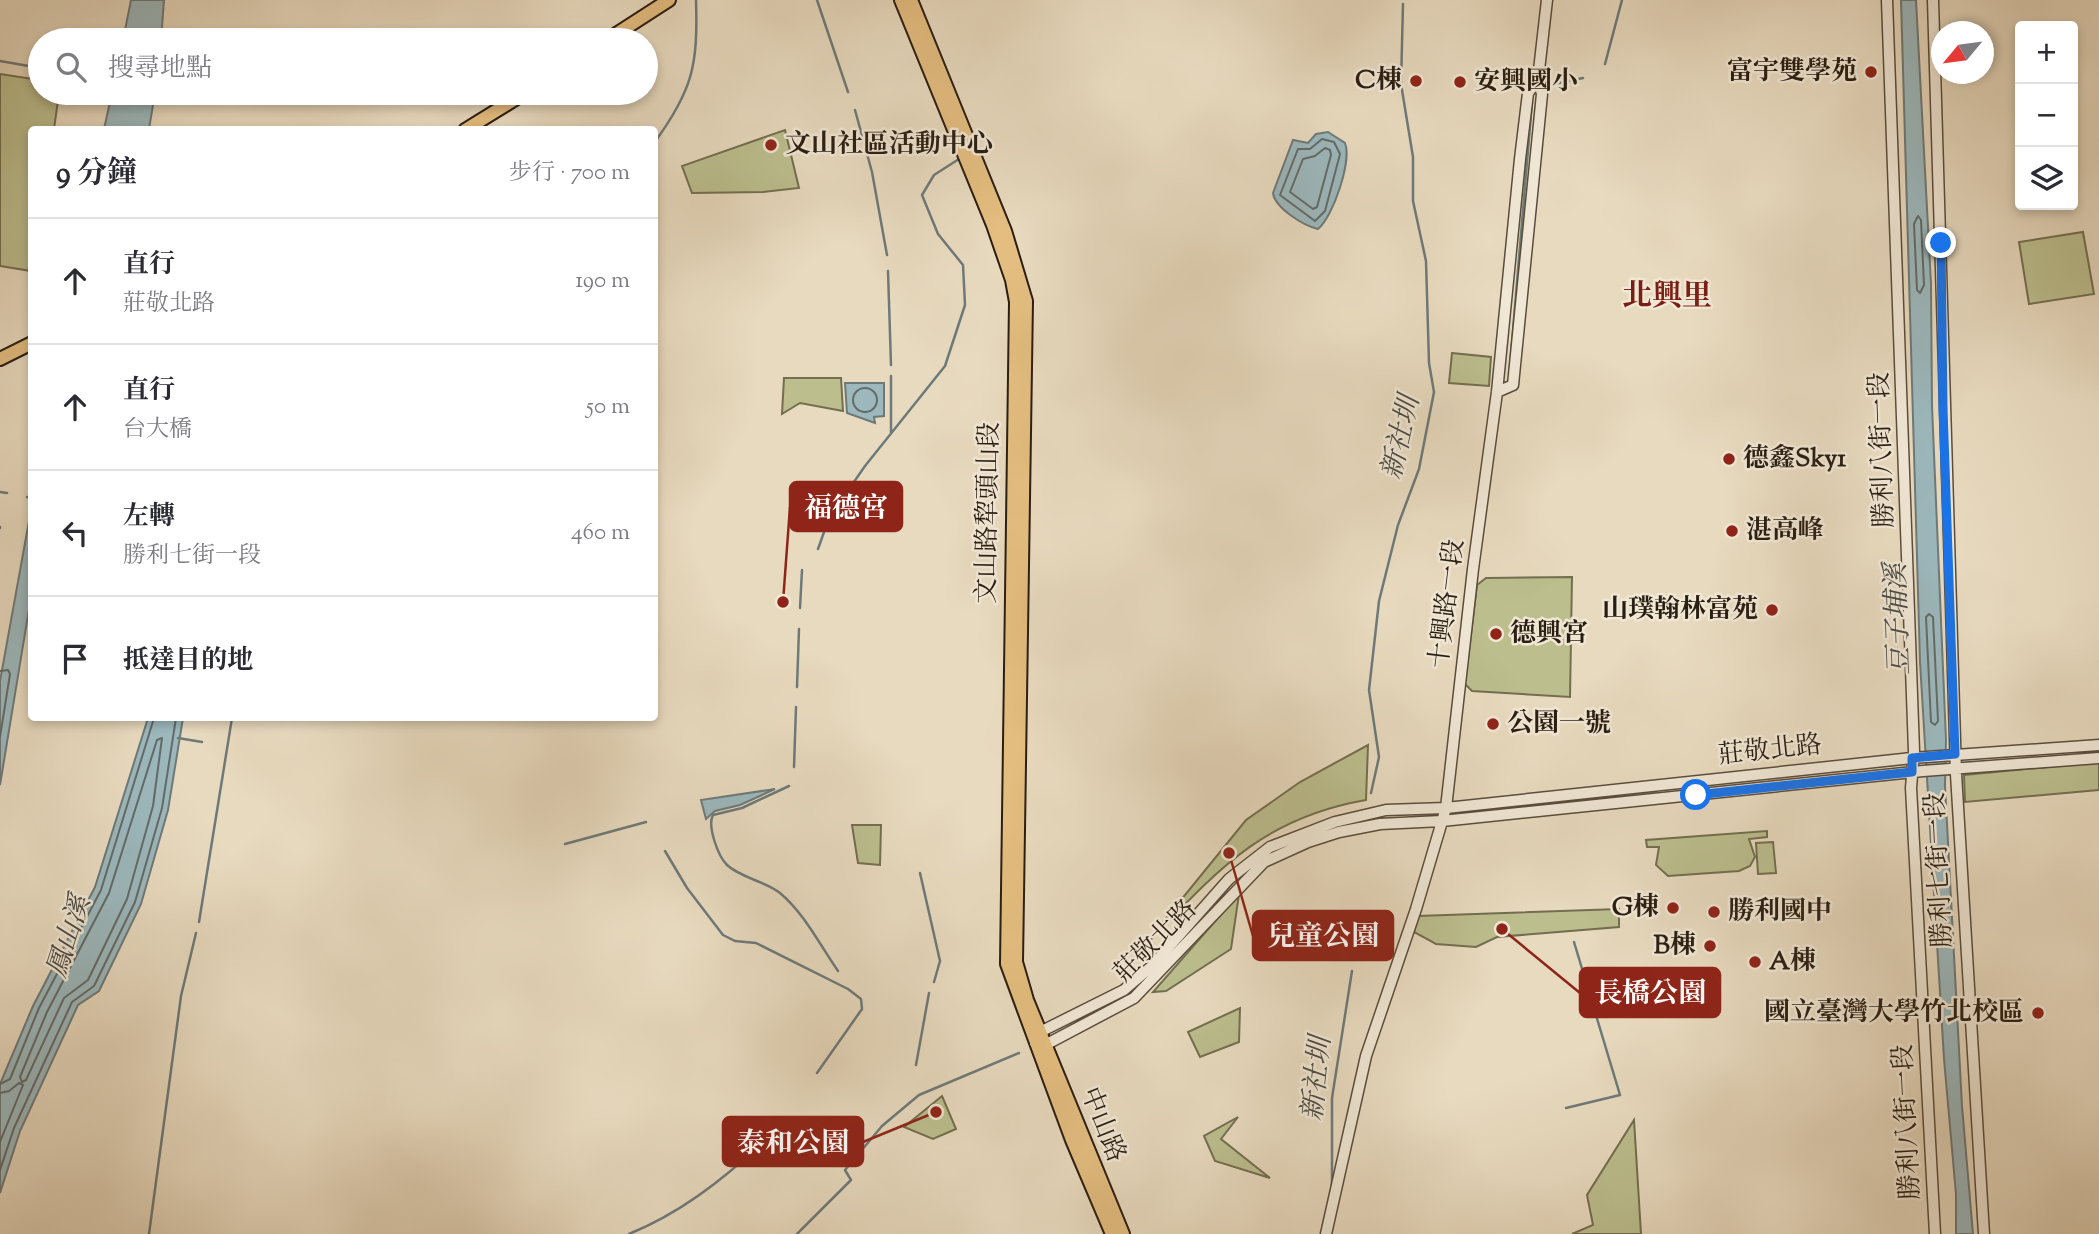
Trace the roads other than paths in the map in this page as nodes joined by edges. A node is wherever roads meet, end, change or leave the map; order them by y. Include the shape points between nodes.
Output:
1 (669, 0) edge
2 (901, 0) edge
3 (911, 0) edge
4 (1547, 0) edge
5 (1887, 0) edge
6 (1933, 0) edge
7 (626, 28) edge
8 (1538, 79) junction
9 (506, 105) edge
10 (472, 126) edge
11 (26, 346) edge
12 (0, 359) edge
13 (1497, 392) junction
14 (2099, 744) edge
15 (1951, 754) junction
16 (1917, 757) junction
17 (2099, 758) edge
18 (1951, 769) junction
19 (1918, 771) junction
20 (1446, 808) junction
21 (1442, 821) junction
22 (1041, 1040) junction
23 (1112, 1234) edge
24 (1123, 1234) edge
25 (1326, 1234) edge
26 (1935, 1234) edge
27 (1984, 1234) edge

1 - 7 main road
2 - 22 main road, 文山路犂頭山段 via 993,225 1016,302 1007,964
3 - 22 main road, 文山路犂頭山段 via 1005,231 1026,301 1016,962
4 - 8 street, 十興路一段
5 - 16 street, 勝利八街一段
6 - 15 street, 勝利七街一段
8 - 13 street, 十興路一段 via 1528,93
8 - 13 street, 十興路一段 via 1542,94 1513,385
9 - 10 main road
11 - 12 main road
13 - 20 street, 十興路一段
14 - 15 street
15 - 16 street, 莊敬北路
15 - 18 street, 勝利七街一段
16 - 19 street, 勝利八街一段
16 - 20 street, 莊敬北路
17 - 18 street
18 - 19 street, 莊敬北路
18 - 27 street, 勝利七街一段
19 - 21 street, 莊敬北路
19 - 26 street, 勝利八街一段
20 - 21 street, 十興路一段
20 - 22 street, 莊敬北路 via 1386,810 1335,822 1270,847 1229,879 1152,966 1124,990
21 - 22 street, 莊敬北路 via 1380,824 1339,832 1265,862 1134,998
21 - 25 street, 十興路一段 via 1366,1056
22 - 23 main road, 中山路
22 - 24 main road, 中山路

